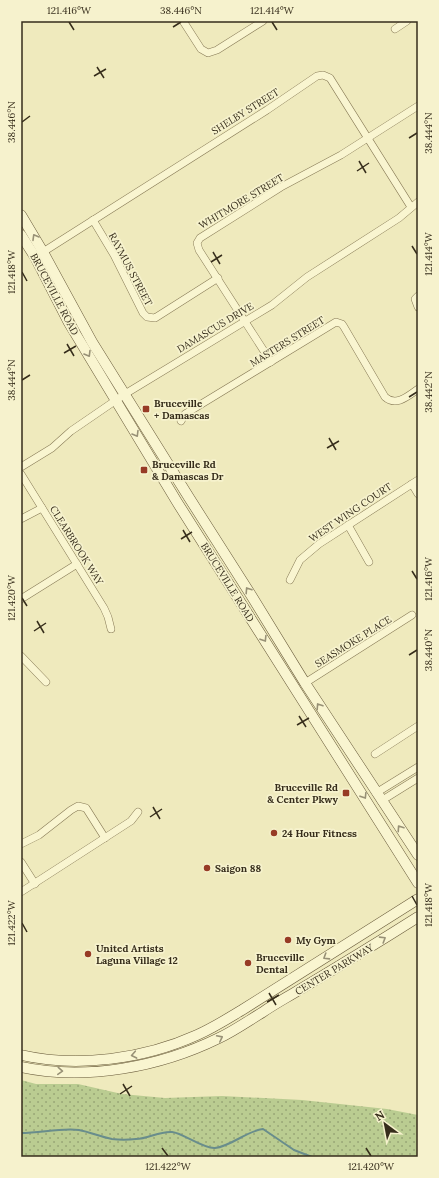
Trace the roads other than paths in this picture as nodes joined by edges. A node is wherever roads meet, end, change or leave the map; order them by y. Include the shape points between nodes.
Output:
1 (183, 21) edge
2 (263, 21) edge
3 (407, 21) edge
4 (395, 29) dead end
5 (418, 106) edge
6 (368, 138) junction
7 (418, 202) edge
8 (411, 207) junction
9 (21, 215) edge
10 (93, 220) junction
11 (21, 235) edge
12 (43, 252) junction
13 (218, 278) junction
14 (418, 296) edge
15 (418, 307) edge
16 (245, 321) junction
17 (271, 362) junction
18 (418, 389) edge
19 (125, 394) junction
20 (116, 400) junction
21 (181, 420) dead end
22 (21, 468) edge
23 (21, 474) edge
24 (415, 482) edge
25 (418, 494) edge
26 (42, 508) junction
27 (21, 518) edge
28 (348, 525) junction
29 (369, 562) dead end
30 (77, 564) junction
31 (290, 580) dead end
32 (21, 600) edge
33 (412, 615) dead end
34 (111, 629) dead end
35 (21, 656) edge
36 (46, 682) dead end
37 (305, 683) junction
38 (418, 726) edge
39 (326, 737) junction
40 (375, 754) dead end
41 (418, 767) edge
42 (418, 778) edge
43 (370, 783) junction
44 (379, 797) junction
45 (138, 812) dead end
46 (105, 838) junction
47 (21, 844) edge
48 (418, 855) edge
49 (21, 862) edge
50 (418, 883) edge
51 (35, 884) junction
52 (21, 892) edge
53 (418, 899) edge
54 (418, 917) edge
55 (292, 978) junction
56 (262, 1012) junction
57 (183, 1040) junction
58 (172, 1044) junction
59 (187, 1051) junction
60 (21, 1055) edge
61 (177, 1055) junction
62 (21, 1067) edge

1 - 2 street via 201,49 208,53
3 - 4 street
5 - 6 street, WHITMORE STREET
6 - 8 street, SHELBY STREET
6 - 10 street, SHELBY STREET via 330,78 317,76
6 - 13 street, WHITMORE STREET via 281,187 200,238 197,243 199,250
7 - 8 street, DAMASCUS DRIVE
8 - 16 street, DAMASCUS DRIVE via 399,218
12 -> 9 main road, BRUCEVILLE ROAD
10 - 12 street, SHELBY STREET
10 - 13 street, RAYMUS STREET via 147,317 155,318
11 -> 20 main road, BRUCEVILLE ROAD via 69,323
12 - 19 main road, BRUCEVILLE ROAD via 81,324
13 - 16 street, WHITMORE STREET
14 - 15 street
16 - 17 street, WHITMORE STREET
16 - 19 street, DAMASCUS DRIVE
17 - 18 street, MASTERS STREET via 336,322 344,327 385,397 394,402 399,401
17 - 21 street, MASTERS STREET via 185,414
19 - 20 street, DAMASCUS DRIVE
37 -> 19 main road, BRUCEVILLE ROAD
20 - 22 street, DAMASCUS DRIVE
20 -> 39 main road, BRUCEVILLE ROAD via 177,502
23 - 26 street, CLEARBROOK WAY
24 - 25 street
24 - 28 street, WEST WING COURT
26 - 27 street
26 - 30 street, CLEARBROOK WAY
28 - 29 street
28 - 31 street, WEST WING COURT via 300,560
30 - 32 street
30 - 34 street, CLEARBROOK WAY via 104,608
33 - 37 street, SEASMOKE PLACE
35 - 36 street
43 -> 37 main road, BRUCEVILLE ROAD
38 - 40 street
39 - 43 main road via 334,740 358,775
39 -> 50 main road, BRUCEVILLE ROAD
41 - 44 street
42 - 44 street
43 - 44 main road, BRUCEVILLE ROAD
48 -> 44 main road, BRUCEVILLE ROAD
45 - 46 street via 131,821
46 - 47 street via 86,808 78,806
46 - 51 street
49 - 51 street
51 - 52 street
53 -> 55 main road, CENTER PARKWAY
56 -> 54 main road, CENTER PARKWAY
55 - 56 main road via 294,983
55 - 57 main road, CENTER PARKWAY via 217,1025
59 -> 56 main road, CENTER PARKWAY via 220,1038
57 - 58 main road, CENTER PARKWAY
57 - 59 street
58 -> 60 main road, CENTER PARKWAY via 137,1054 96,1060 54,1060
58 - 61 street
59 - 61 main road, CENTER PARKWAY
62 -> 61 main road, CENTER PARKWAY via 63,1072 102,1071 145,1064

